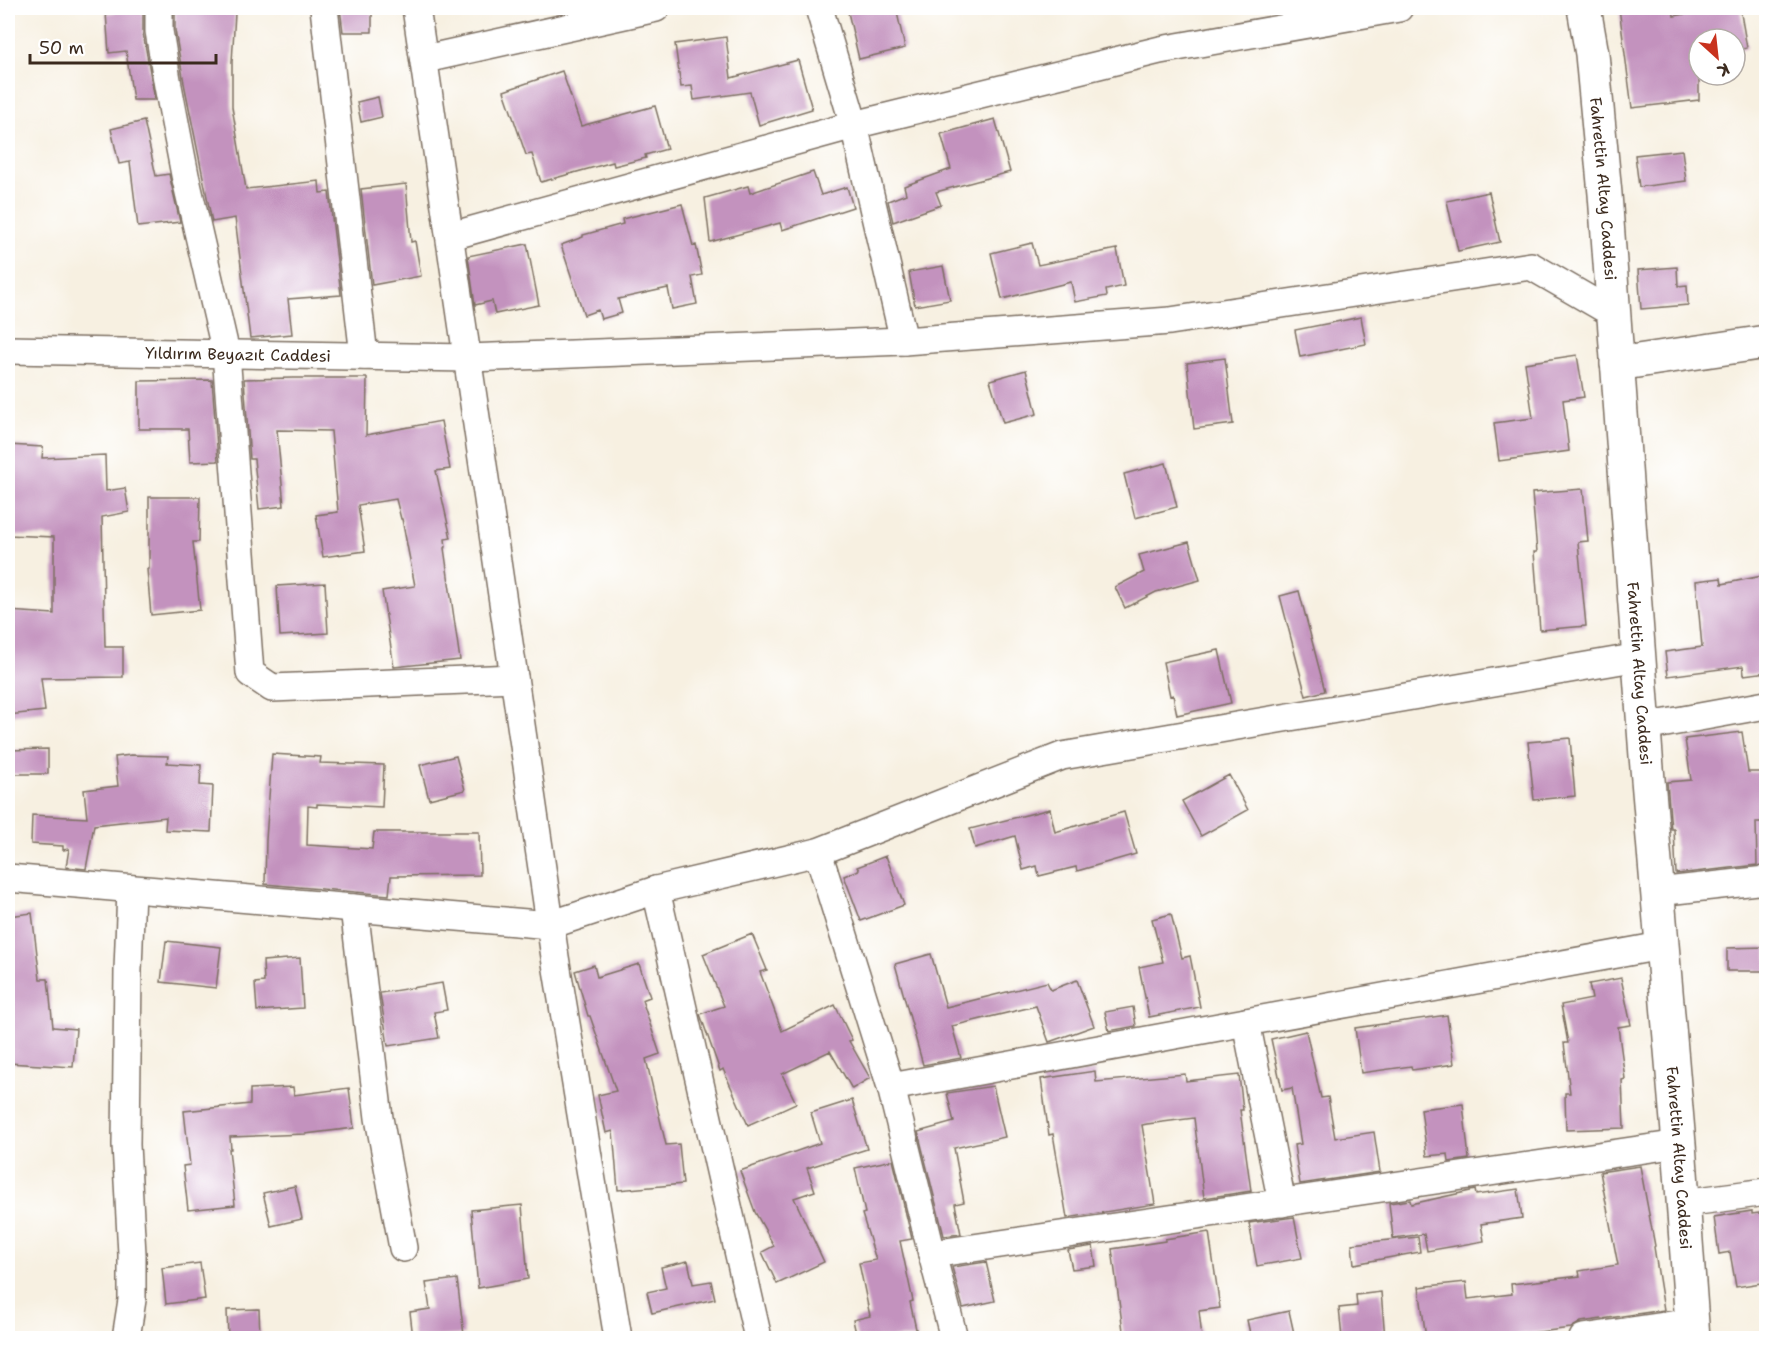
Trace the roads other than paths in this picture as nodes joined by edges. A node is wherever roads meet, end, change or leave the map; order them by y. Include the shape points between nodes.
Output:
1 (159, 8) edge
2 (324, 8) edge
3 (416, 8) edge
4 (656, 8) edge
5 (819, 8) edge
6 (1399, 8) edge
7 (1584, 8) edge
8 (425, 59) junction
9 (854, 125) junction
10 (451, 236) junction
11 (1614, 314) junction
12 (904, 341) junction
13 (1767, 342) edge
14 (8, 350) edge
15 (226, 353) junction
16 (364, 356) junction
17 (469, 358) junction
18 (1617, 364) junction
19 (1639, 657) junction
20 (514, 678) junction
21 (1767, 705) edge
22 (1644, 727) junction
23 (818, 852) junction
24 (8, 878) edge
25 (1767, 880) edge
26 (131, 889) junction
27 (656, 890) junction
28 (1657, 892) junction
29 (354, 908) junction
30 (550, 925) junction
31 (1661, 946) junction
32 (1246, 1022) junction
33 (891, 1087) junction
34 (1679, 1144) junction
35 (1767, 1192) edge
36 (1282, 1203) junction
37 (1683, 1203) junction
38 (403, 1248) dead end
39 (932, 1254) junction
40 (1692, 1330) edge
41 (126, 1338) edge
42 (618, 1338) edge
43 (758, 1338) edge
44 (954, 1338) edge
45 (1583, 1338) edge

1 - 15 street via 159,31 181,153
2 - 16 street
3 - 8 street
4 - 8 street
5 - 9 street
6 - 9 street via 1160,50
7 - 11 street, Fahrettin Altay Caddesi via 1592,54
8 - 10 street
9 - 10 street
9 - 12 street
10 - 17 street
11 - 12 street, Yıldırım Beyazıt Caddesi via 1531,266 1170,321
11 - 18 street, Fahrettin Altay Caddesi
12 - 17 street, Yıldırım Beyazıt Caddesi
13 - 18 street
14 - 15 street, Yıldırım Beyazıt Caddesi
15 - 16 street, Yıldırım Beyazıt Caddesi
15 - 20 street via 250,673 272,688
16 - 17 street, Yıldırım Beyazıt Caddesi
17 - 20 street
18 - 19 street, Fahrettin Altay Caddesi
19 - 22 street, Fahrettin Altay Caddesi
19 - 23 street via 1062,756
20 - 30 street
21 - 22 street
22 - 28 street, Fahrettin Altay Caddesi
23 - 27 street
23 - 33 street
24 - 26 street
25 - 28 street
26 - 29 street
26 - 41 street via 126,1145 132,1300
27 - 30 street
27 - 43 street
28 - 31 street, Fahrettin Altay Caddesi
29 - 30 street
29 - 38 street via 379,1118
30 - 42 street
31 - 32 street
31 - 34 street, Fahrettin Altay Caddesi
32 - 33 street
32 - 36 street
33 - 39 street
34 - 36 street
34 - 37 street, Fahrettin Altay Caddesi
35 - 37 street
36 - 39 street
37 - 40 street, Fahrettin Altay Caddesi
39 - 44 street
40 - 45 street

